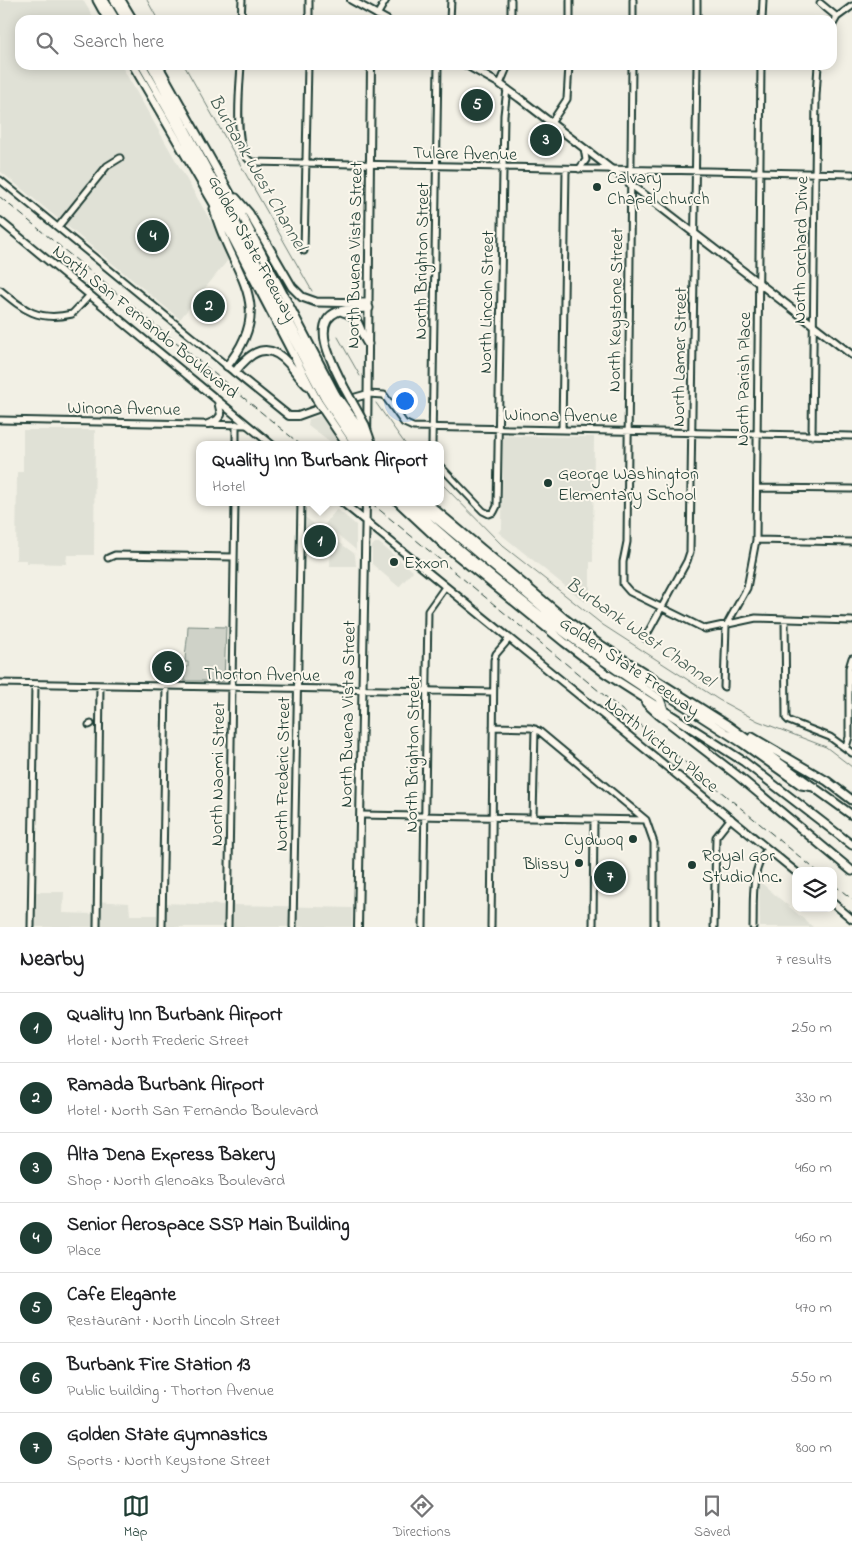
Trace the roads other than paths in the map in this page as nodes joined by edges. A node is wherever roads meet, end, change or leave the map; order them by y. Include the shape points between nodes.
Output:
1 (97, 0) edge
2 (104, 0) edge
3 (114, 0) edge
4 (121, 0) edge
5 (242, 0) edge
6 (309, 0) edge
7 (351, 0) edge
8 (386, 0) edge
9 (450, 0) edge
10 (511, 0) edge
11 (570, 0) edge
12 (633, 0) edge
13 (697, 0) edge
14 (763, 0) edge
15 (820, 3) dead end
16 (852, 6) edge
17 (105, 15) edge
18 (113, 15) edge
19 (123, 15) edge
20 (129, 15) edge
21 (241, 15) edge
22 (309, 15) edge
23 (373, 15) edge
24 (377, 15) edge
25 (450, 15) edge
26 (511, 15) edge
27 (570, 15) edge
28 (632, 15) edge
29 (697, 15) edge
30 (762, 15) edge
31 (835, 15) edge
32 (837, 17) edge
33 (136, 70) edge
34 (145, 70) edge
35 (154, 70) edge
36 (161, 70) edge
37 (241, 70) edge
38 (308, 70) edge
39 (371, 70) edge
40 (438, 70) edge
41 (475, 70) edge
42 (506, 70) edge
43 (570, 70) edge
44 (632, 70) edge
45 (697, 70) edge
46 (761, 70) edge
47 (818, 70) edge
48 (500, 84) junction
49 (507, 89) junction
50 (551, 123) junction
51 (584, 148) junction
52 (120, 158) dead end
53 (306, 164) junction
54 (371, 165) junction
55 (436, 166) junction
56 (502, 167) junction
57 (566, 169) junction
58 (579, 169) junction
59 (613, 170) junction
60 (630, 171) junction
61 (695, 172) junction
62 (759, 173) junction
63 (815, 174) junction
64 (852, 174) edge
65 (0, 180) edge
66 (631, 184) junction
67 (226, 186) junction
68 (214, 206) junction
69 (0, 221) edge
70 (58, 227) junction
71 (695, 234) junction
72 (304, 251) dead end
73 (758, 283) junction
74 (0, 290) edge
75 (90, 295) junction
76 (368, 306) junction
77 (340, 311) junction
78 (813, 325) junction
79 (368, 344) junction
80 (852, 356) edge
81 (227, 366) junction
82 (235, 372) junction
83 (309, 387) junction
84 (368, 394) junction
85 (327, 398) junction
86 (218, 400) junction
87 (0, 420) edge
88 (208, 424) junction
89 (236, 424) junction
90 (248, 424) junction
91 (432, 427) junction
92 (498, 429) junction
93 (562, 430) junction
94 (627, 431) junction
95 (691, 433) junction
96 (756, 434) junction
97 (812, 436) junction
98 (852, 436) edge
99 (236, 441) edge
100 (267, 441) edge
101 (345, 441) edge
102 (354, 441) edge
103 (363, 441) edge
104 (366, 441) edge
105 (368, 441) edge
106 (371, 441) edge
107 (432, 441) edge
108 (444, 470) edge
109 (756, 488) junction
110 (852, 489) edge
111 (235, 506) edge
112 (301, 506) edge
113 (347, 506) edge
114 (366, 506) edge
115 (402, 506) edge
116 (412, 506) edge
117 (421, 506) edge
118 (431, 506) edge
119 (366, 521) junction
120 (756, 540) junction
121 (852, 542) edge
122 (234, 557) junction
123 (108, 558) dead end
124 (445, 587) junction
125 (662, 608) junction
126 (785, 619) junction
127 (852, 621) edge
128 (726, 626) junction
129 (645, 638) dead end
130 (508, 640) junction
131 (852, 658) edge
132 (0, 683) edge
133 (35, 684) junction
134 (100, 685) junction
135 (166, 686) junction
136 (724, 687) dead end
137 (232, 688) junction
138 (297, 689) junction
139 (362, 690) junction
140 (427, 691) junction
141 (493, 692) junction
142 (637, 694) junction
143 (665, 710) junction
144 (729, 726) junction
145 (493, 727) junction
146 (535, 728) junction
147 (846, 747) junction
148 (852, 753) edge
149 (816, 788) junction
150 (852, 800) edge
151 (852, 815) edge
152 (360, 816) junction
153 (424, 816) junction
154 (491, 818) junction
155 (534, 818) junction
156 (731, 818) junction
157 (594, 819) junction
158 (646, 820) junction
159 (852, 846) edge
160 (768, 849) junction
161 (792, 869) edge
162 (852, 871) edge
163 (837, 906) edge
164 (852, 919) edge
165 (31, 927) edge
166 (96, 927) edge
167 (162, 927) edge
168 (228, 927) edge
169 (293, 927) edge
170 (358, 927) edge
171 (423, 927) edge
172 (491, 927) edge
173 (593, 927) edge
174 (654, 927) edge
175 (714, 927) edge
176 (753, 927) edge

1 - 17 highway
2 - 18 highway
3 - 19 highway
4 - 20 highway
5 - 21 street
6 - 22 street
7 - 23 main road
8 - 24 street
9 - 25 street
10 - 26 street
11 - 27 street
12 - 28 street
13 - 29 street
14 - 30 street
15 - 31 street
16 - 32 street
33 - 68 highway, Golden State Freeway
34 - 85 highway
35 - 85 highway
36 - 67 highway, Golden State Freeway
37 - 53 street, Tulare Avenue via 239,142 246,158 252,162
38 - 53 street
39 - 54 main road, North Buena Vista Street
40 - 55 street, North Brighton Street
41 - 48 main road
42 - 48 street
43 - 50 street via 567,99
44 - 60 street, North Keystone Street
45 - 61 street, North Lamer Street
46 - 62 street, North Parish Place
47 - 63 street, North Orchard Drive
48 - 49 main road
49 - 50 main road
49 - 56 street, North Lincoln Street
50 - 51 main road
51 - 58 street via 586,160
51 - 59 main road
52 - 70 street via 107,166
53 - 54 street, Tulare Avenue
53 - 72 street
54 - 55 street, Tulare Avenue
54 - 76 main road, North Buena Vista Street
55 - 56 street, Tulare Avenue
55 - 91 street, North Brighton Street
56 - 57 street, Tulare Avenue
56 - 92 street, North Lincoln Street
57 - 58 street, Tulare Avenue
57 - 93 street
58 - 59 street, Tulare Avenue
59 - 60 street, Tulare Avenue
59 - 66 main road
60 - 61 street, Tulare Avenue
60 - 66 street, North Keystone Street
61 - 62 street, Tulare Avenue
61 - 71 street, North Lamer Street
62 - 63 street, Tulare Avenue
62 - 73 street, North Parish Place
63 - 64 street, Tulare Avenue
63 - 78 street, North Orchard Drive
65 - 70 street, North San Fernando Boulevard
66 - 71 main road
66 - 94 street, North Keystone Street
67 - 76 highway via 249,213 292,287 302,298
67 - 85 highway, Golden State Freeway
68 - 81 highway via 251,308 251,323 245,343
68 - 83 highway, Golden State Freeway
69 - 75 main road, North San Fernando Boulevard
70 - 81 street, North San Fernando Boulevard
71 - 73 main road
71 - 95 street, North Lamer Street
73 - 78 main road
73 - 96 street, North Parish Place
74 - 75 street via 25,311 38,315 72,314
75 - 86 main road, North San Fernando Boulevard
76 - 77 highway
76 - 79 main road, North Buena Vista Street
77 - 79 highway via 360,323
77 - 106 highway, bridge via 326,322 324,334 328,352
78 - 80 main road
78 - 97 street, North Orchard Drive
79 - 84 main road, North Buena Vista Street
81 - 82 main road, North San Fernando Boulevard
82 - 83 highway via 249,355 272,352 288,363
82 - 84 main road, North San Fernando Boulevard via 289,416
83 - 85 highway, Golden State Freeway
84 - 91 street, Winona Avenue via 378,393 386,397 408,426
84 - 104 main road, North Buena Vista Street
85 - 101 highway, Golden State Freeway, bridge
85 - 102 highway, bridge
85 - 103 highway, bridge
85 - 105 highway, Golden State Freeway, bridge
86 - 88 main road via 221,415
86 - 90 main road, North San Fernando Boulevard
87 - 88 street, Winona Avenue
88 - 89 street, Winona Avenue
89 - 90 street, Winona Avenue
89 - 99 street
90 - 100 main road, North San Fernando Boulevard
91 - 92 street, Winona Avenue
91 - 107 street, North Brighton Street
92 - 93 street, Winona Avenue
92 - 108 street, North Lincoln Street via 496,506 491,514 484,511
93 - 94 street, Winona Avenue
94 - 95 street, Winona Avenue
94 - 125 street, North Keystone Street via 627,542 623,584 630,592
95 - 96 street, Winona Avenue
95 - 125 street, North Lamer Street via 690,552
96 - 97 street, Winona Avenue
96 - 109 street, North Parish Place
97 - 98 street, Winona Avenue
109 - 110 street
109 - 120 street, North Parish Place
111 - 122 street, North Naomi Street
112 - 138 street, North Frederic Street
113 - 119 main road
114 - 119 main road, North Buena Vista Street
115 - 142 highway, Golden State Freeway via 442,544 542,626
116 - 143 highway via 555,626 660,699
117 - 149 highway via 579,638 801,785
118 - 144 highway, Golden State Freeway via 596,642
119 - 124 main road
119 - 139 main road, North Buena Vista Street
120 - 121 street
120 - 128 street, North Parish Place via 747,588
122 - 123 street via 115,555
122 - 137 street, North Naomi Street
124 - 130 main road
124 - 140 street, North Brighton Street via 428,611
125 - 128 street via 705,630
125 - 129 street, North Lamer Street
126 - 127 street
126 - 128 street via 752,618
126 - 147 street via 786,719
128 - 136 street, North Parish Place
130 - 141 street via 494,660
130 - 156 main road, North Victory Place
131 - 147 street via 849,668 850,738
132 - 133 street, Thorton Avenue
133 - 134 street, Thorton Avenue
133 - 165 street
134 - 135 street, Thorton Avenue
134 - 166 street
135 - 137 street, Thorton Avenue
135 - 167 street
137 - 138 street, Thorton Avenue
137 - 168 street, North Naomi Street
138 - 139 street, Thorton Avenue
138 - 169 street, North Frederic Street
139 - 140 street, Thorton Avenue
139 - 152 main road, North Buena Vista Street
140 - 141 street, Thorton Avenue
140 - 153 street, North Brighton Street
141 - 145 street
142 - 143 highway, Golden State Freeway
142 - 162 highway via 659,716 712,755
143 - 159 highway, Golden State Freeway via 743,761
144 - 149 highway, Golden State Freeway
144 - 150 highway via 771,746
145 - 146 street
145 - 154 street
146 - 155 street
146 - 158 street
147 - 148 street
149 - 151 highway, Golden State Freeway
152 - 153 street
152 - 170 main road, North Buena Vista Street
153 - 154 street
153 - 171 street, North Brighton Street
154 - 155 street
154 - 172 street
155 - 157 street
156 - 160 main road, North Victory Place
156 - 175 street via 716,837
157 - 158 street
157 - 173 street
158 - 174 street via 654,843
160 - 161 main road, North Victory Place
160 - 176 street via 755,870
163 - 164 main road

